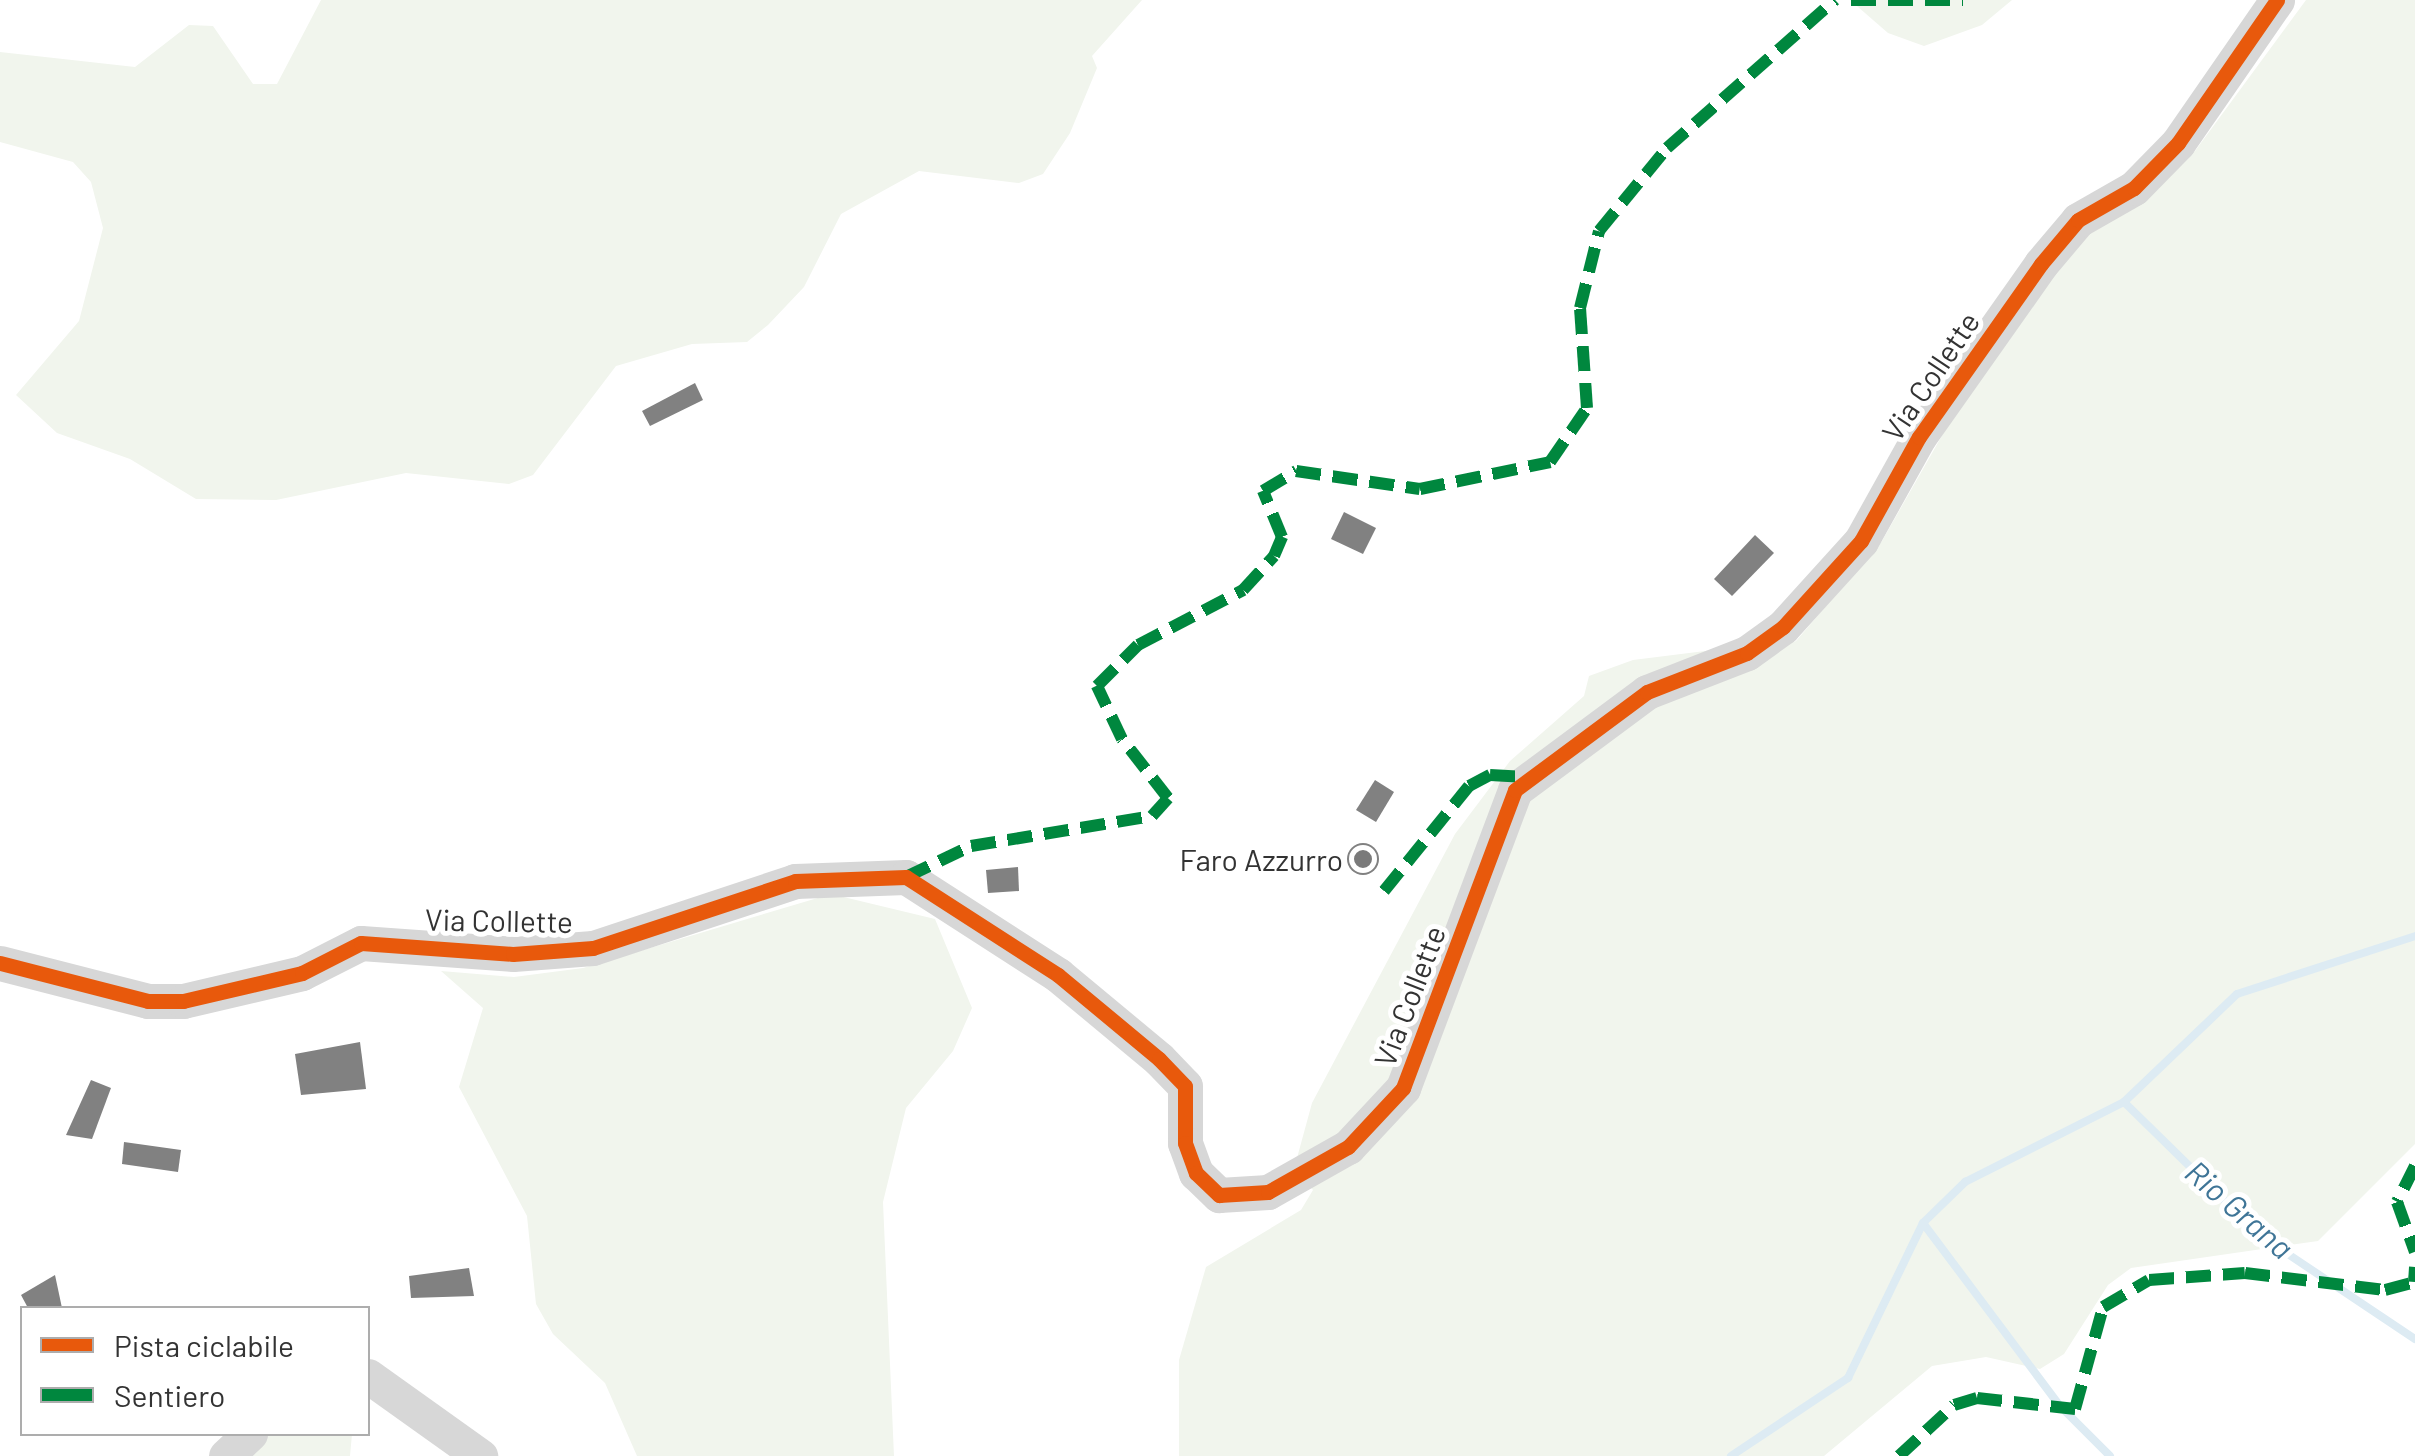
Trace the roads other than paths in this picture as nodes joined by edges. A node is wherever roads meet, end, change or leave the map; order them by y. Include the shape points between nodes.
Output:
1 (2278, 0) edge
2 (0, 963) edge
3 (370, 1377) edge
4 (248, 1436) edge
5 (226, 1456) edge
6 (480, 1456) edge

1 - 2 street, Via Collette via 2178,144 2134,188 2078,220 2042,264 1919,437 1861,541 1783,626 1747,653 1647,692 1515,790 1403,1088 1348,1147 1268,1192 1218,1195 1196,1173 1185,1143 1185,1086 1160,1059 1058,975 906,878 796,881 593,948 513,954 361,943 285,979 183,1001 148,1001
3 - 6 street
4 - 5 street

